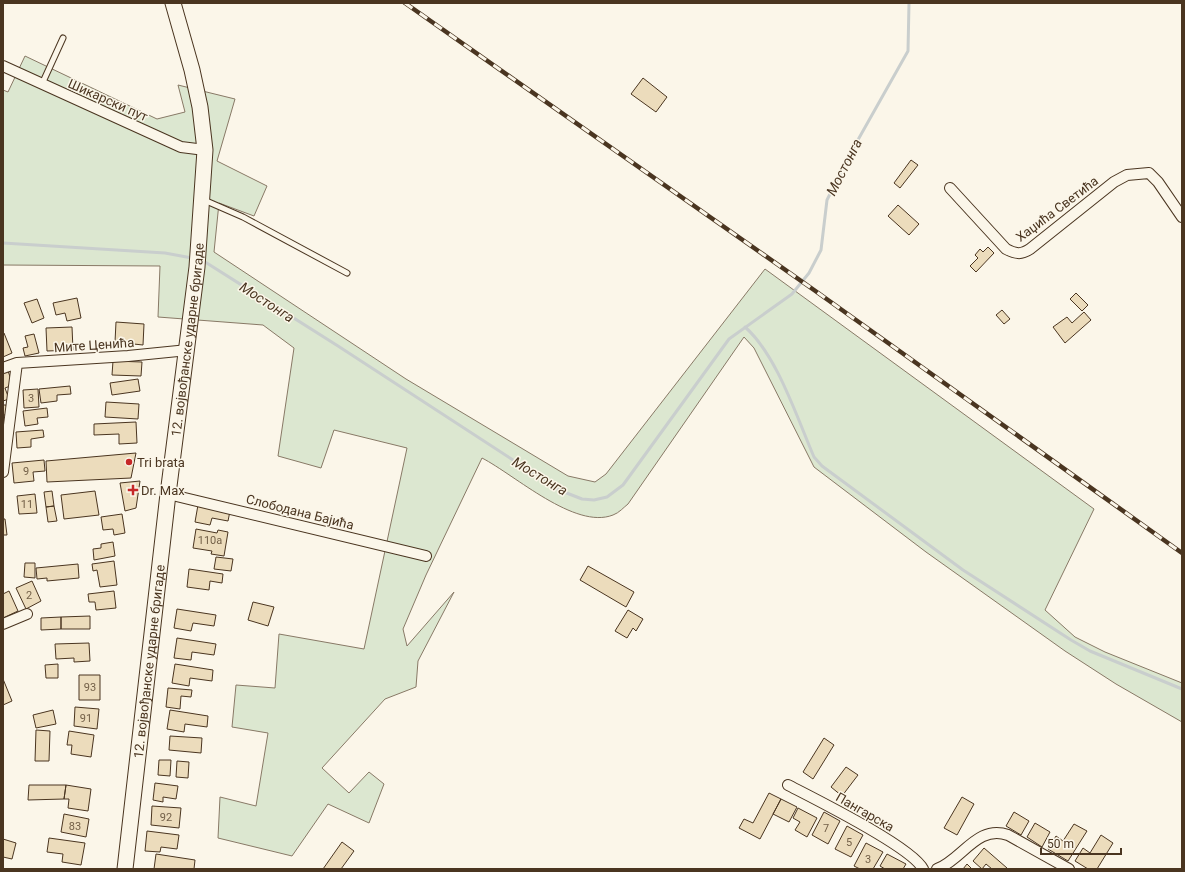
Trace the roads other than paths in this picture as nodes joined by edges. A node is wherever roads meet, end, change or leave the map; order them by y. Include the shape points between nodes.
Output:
1 (172, 3) edge
2 (63, 38) dead end
3 (3, 66) edge
4 (42, 84) junction
5 (205, 150) junction
6 (950, 188) dead end
7 (202, 199) junction
8 (1182, 217) edge
9 (347, 273) dead end
10 (188, 350) junction
11 (17, 363) junction
12 (3, 368) edge
13 (3, 472) edge
14 (168, 494) junction
15 (426, 556) dead end
16 (27, 614) dead end
17 (3, 624) edge
18 (788, 785) dead end
19 (125, 869) edge
20 (923, 869) edge
21 (937, 869) edge
22 (1069, 869) edge

1 - 5 main road, 12. војвођанске ударне бригаде via 192,70
2 - 4 lane
3 - 4 street, Шикарски пут
4 - 5 street, Шикарски пут via 181,146
5 - 7 main road, 12. војвођанске ударне бригаде
6 - 8 street, Хаџића Светића via 1006,249 1014,253 1023,253 1030,249 1114,182 1127,175 1149,173
7 - 9 lane via 243,217
7 - 10 main road, 12. војвођанске ударне бригаде via 198,267
10 - 11 street, Мите Ценића
10 - 14 main road, 12. војвођанске ударне бригаде
11 - 12 street, Мите Ценића
11 - 13 street
14 - 15 street, Слободана Бајића
14 - 19 main road, 12. војвођанске ударне бригаде
16 - 17 street
18 - 20 street, Пангарска via 904,851 915,858
21 - 22 street via 984,834 996,832 1008,835

